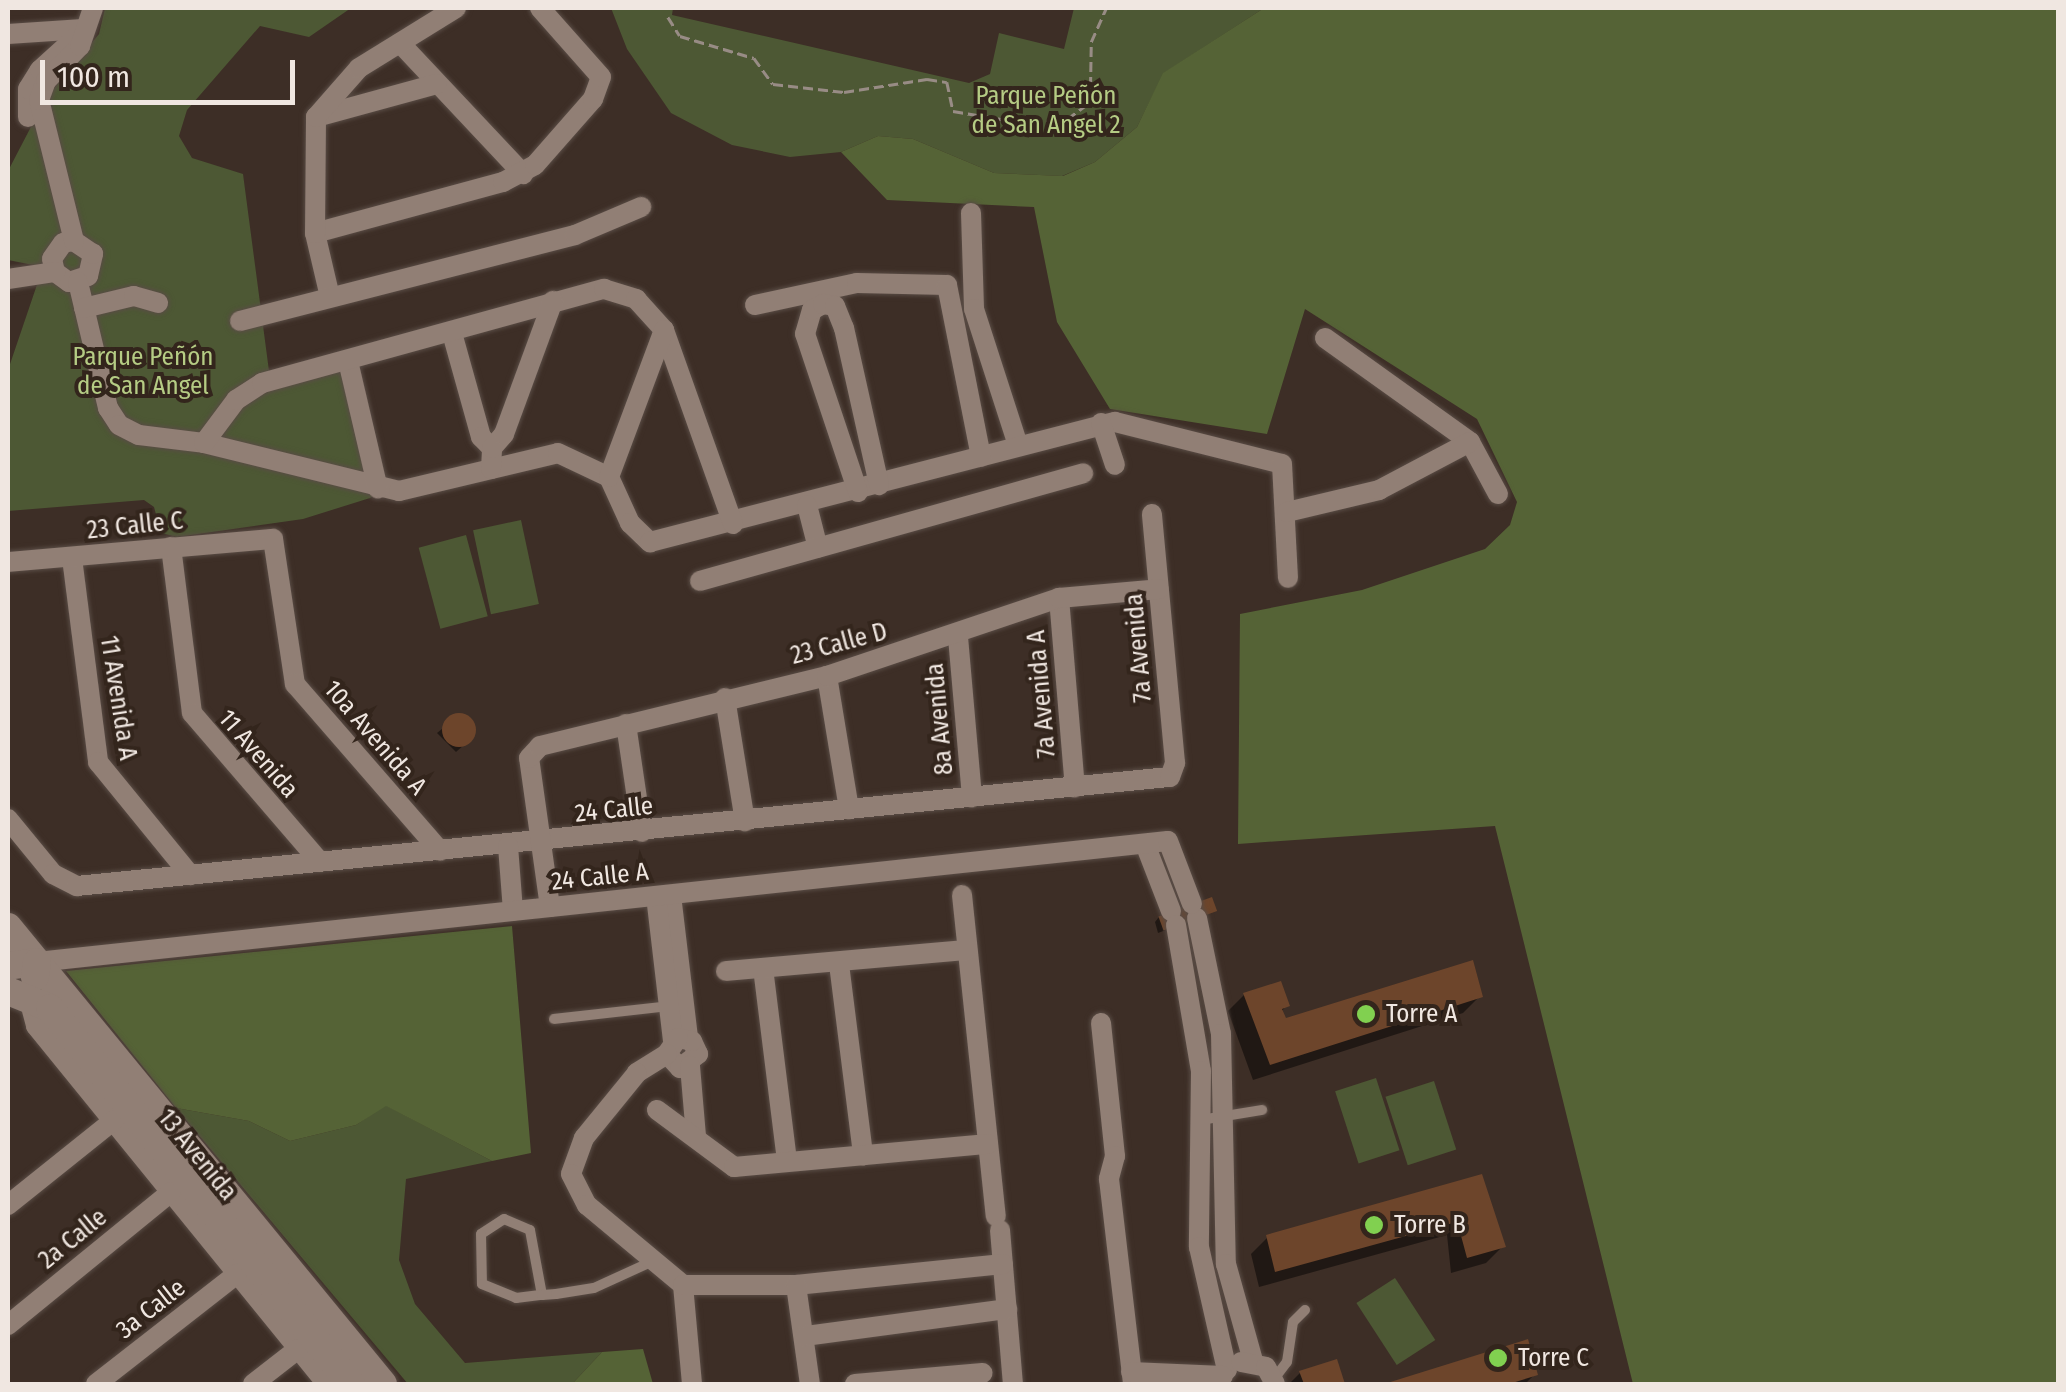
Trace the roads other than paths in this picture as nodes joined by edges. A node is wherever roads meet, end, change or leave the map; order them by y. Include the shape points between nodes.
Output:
1 (93, 8) edge
2 (456, 8) edge
3 (540, 8) edge
4 (84, 28) junction
5 (8, 34) edge
6 (400, 43) junction
7 (437, 84) junction
8 (316, 117) junction
9 (523, 174) junction
10 (640, 207) dead end
11 (971, 213) dead end
12 (315, 233) junction
13 (61, 254) junction
14 (8, 266) edge
15 (8, 279) edge
16 (78, 282) junction
17 (330, 297) junction
18 (553, 301) junction
19 (158, 303) dead end
20 (755, 305) dead end
21 (84, 308) junction
22 (240, 321) dead end
23 (664, 330) junction
24 (452, 333) junction
25 (1325, 338) dead end
26 (348, 361) junction
27 (1101, 423) junction
28 (1470, 442) junction
29 (204, 443) junction
30 (1018, 445) junction
31 (981, 457) junction
32 (492, 459) junction
33 (1115, 465) dead end
34 (1083, 473) dead end
35 (610, 477) junction
36 (869, 488) junction
37 (378, 490) junction
38 (1498, 494) dead end
39 (807, 505) junction
40 (1287, 512) junction
41 (1152, 514) dead end
42 (733, 524) junction
43 (267, 536) joint
44 (172, 547) junction
45 (818, 548) junction
46 (72, 558) junction
47 (8, 562) edge
48 (1288, 578) dead end
49 (700, 581) dead end
50 (1159, 589) junction
51 (1059, 598) junction
52 (958, 637) junction
53 (827, 676) junction
54 (725, 698) junction
55 (626, 724) junction
56 (1170, 776) joint
57 (1075, 787) junction
58 (972, 798) junction
59 (849, 809) junction
60 (8, 819) edge
61 (745, 821) junction
62 (642, 832) junction
63 (544, 842) junction
64 (1145, 844) junction
65 (508, 846) junction
66 (440, 851) junction
67 (320, 862) junction
68 (190, 875) junction
69 (664, 895) junction
70 (962, 895) dead end
71 (550, 907) junction
72 (513, 911) junction
73 (8, 927) edge
74 (967, 950) junction
75 (37, 962) junction
76 (839, 964) junction
77 (8, 966) edge
78 (762, 968) junction
79 (726, 971) dead end
80 (19, 997) edge
81 (1216, 998) junction
82 (1194, 1002) junction
83 (671, 1006) junction
84 (554, 1020) dead end
85 (1101, 1024) dead end
86 (676, 1044) junction
87 (657, 1110) dead end
88 (1262, 1110) dead end
89 (114, 1120) junction
90 (1201, 1120) junction
91 (1224, 1121) junction
92 (696, 1136) junction
93 (988, 1144) junction
94 (863, 1155) junction
95 (787, 1162) junction
96 (171, 1192) junction
97 (8, 1205) edge
98 (654, 1260) junction
99 (1003, 1264) junction
100 (237, 1274) junction
101 (683, 1285) junction
102 (796, 1286) junction
103 (542, 1295) junction
104 (1007, 1309) junction
105 (1305, 1310) dead end
106 (8, 1325) edge
107 (805, 1336) junction
108 (298, 1348) junction
109 (1253, 1361) junction
110 (983, 1372) dead end
111 (1224, 1377) edge
112 (1132, 1380) edge
113 (1275, 1382) edge
114 (96, 1384) edge
115 (253, 1384) edge
116 (327, 1384) edge
117 (350, 1384) edge
118 (383, 1384) edge
119 (692, 1384) edge
120 (810, 1384) edge
121 (855, 1384) edge
122 (1013, 1384) edge
123 (1200, 1384) edge

1 - 4 street
2 - 6 street
3 - 9 street via 594,65 600,90
4 - 5 street
4 - 13 street via 68,38 28,89 27,112
6 - 7 street
6 - 8 street via 359,68
7 - 8 street
7 - 9 street
8 - 12 street
9 - 12 street
10 - 17 street via 575,236
11 - 30 street via 974,309
12 - 17 street
13 - 14 street
13 - 15 street
13 - 16 street
13 - 16 street via 93,254 94,266
16 - 21 street
17 - 22 street
18 - 23 street via 586,290 623,292
18 - 24 street
18 - 32 street
19 - 21 street via 134,296
20 - 31 street via 858,282 947,285
21 - 29 street via 108,408 120,425 156,439
23 - 35 street
23 - 42 street
24 - 26 street
24 - 32 street
25 - 28 street
26 - 29 street via 246,390
26 - 37 street
27 - 30 street
27 - 33 street
27 - 40 street via 1272,458 1286,477
28 - 38 street
28 - 40 street via 1379,490
29 - 37 street
30 - 31 street
31 - 36 street
32 - 35 street via 558,452
32 - 37 street via 421,488
34 - 45 street
35 - 42 street via 630,523 650,542
36 - 36 street via 805,334 812,310 823,304 834,306 844,328
36 - 39 street
39 - 42 street
39 - 45 street
40 - 48 street
41 - 50 street, 7a Avenida
43 - 44 street, 23 Calle C
43 - 66 street, 10a Avenida A via 276,548 295,684
44 - 46 street, 23 Calle C
44 - 67 street, 11 Avenida via 192,713
45 - 49 street
46 - 47 street, 23 Calle C
46 - 68 street, 11 Avenida A via 98,762
50 - 51 street, 23 Calle D
50 - 56 street, 7a Avenida via 1175,763
51 - 52 street, 23 Calle D
51 - 57 street, 7a Avenida A
52 - 53 street, 23 Calle D
52 - 58 street, 8a Avenida
53 - 54 street, 23 Calle D
53 - 59 street
54 - 55 street, 23 Calle D
54 - 61 street
55 - 62 street
55 - 63 street, 23 Calle D via 532,751
56 - 57 street, 24 Calle
57 - 58 street, 24 Calle
58 - 59 street, 24 Calle
59 - 61 street, 24 Calle
60 - 68 street, 24 Calle via 63,883
61 - 62 street, 24 Calle
62 - 63 street, 24 Calle
63 - 65 street, 24 Calle
63 - 71 street
64 - 69 street, 24 Calle A
64 - 81 street, 24 Calle A via 1168,841
64 - 82 street via 1174,918
65 - 66 street, 24 Calle
65 - 72 street
66 - 67 street, 24 Calle
67 - 68 street, 24 Calle
69 - 71 street, 24 Calle A
69 - 83 street
69 - 86 street
70 - 74 street
71 - 72 street, 24 Calle A
72 - 75 street, 24 Calle A
73 - 75 street, 13 Avenida
74 - 76 street
74 - 93 street
75 - 77 street
75 - 80 street
75 - 118 street, 13 Avenida
76 - 78 street
76 - 94 street
78 - 79 street
78 - 95 street
80 - 89 street
80 - 117 street, 13 Avenida via 50,1008
81 - 82 street
81 - 91 street
82 - 90 street
83 - 84 lane
83 - 86 street
85 - 112 street via 1115,1156 1109,1179
86 - 92 street via 676,1067 690,1066
86 - 98 street via 617,1093 571,1160 575,1192
87 - 92 street
88 - 91 lane
89 - 96 street
89 - 97 street
90 - 91 lane
90 - 111 street via 1199,1247
91 - 109 street via 1226,1264
92 - 95 street via 734,1167
93 - 94 street
93 - 99 street
94 - 95 street
96 - 100 street
96 - 106 street, 2a Calle
98 - 101 street
98 - 103 lane via 594,1288
99 - 102 street
99 - 104 street
100 - 108 street
100 - 114 street, 3a Calle
101 - 102 street
101 - 119 street
102 - 107 street
103 - 103 lane via 493,1294 482,1284 481,1234 504,1219 530,1230
104 - 107 street
104 - 122 street
105 - 113 lane via 1293,1322 1288,1362
107 - 120 street
108 - 115 street
108 - 116 street
109 - 111 street
109 - 113 street
110 - 121 street
111 - 112 street
112 - 123 street

